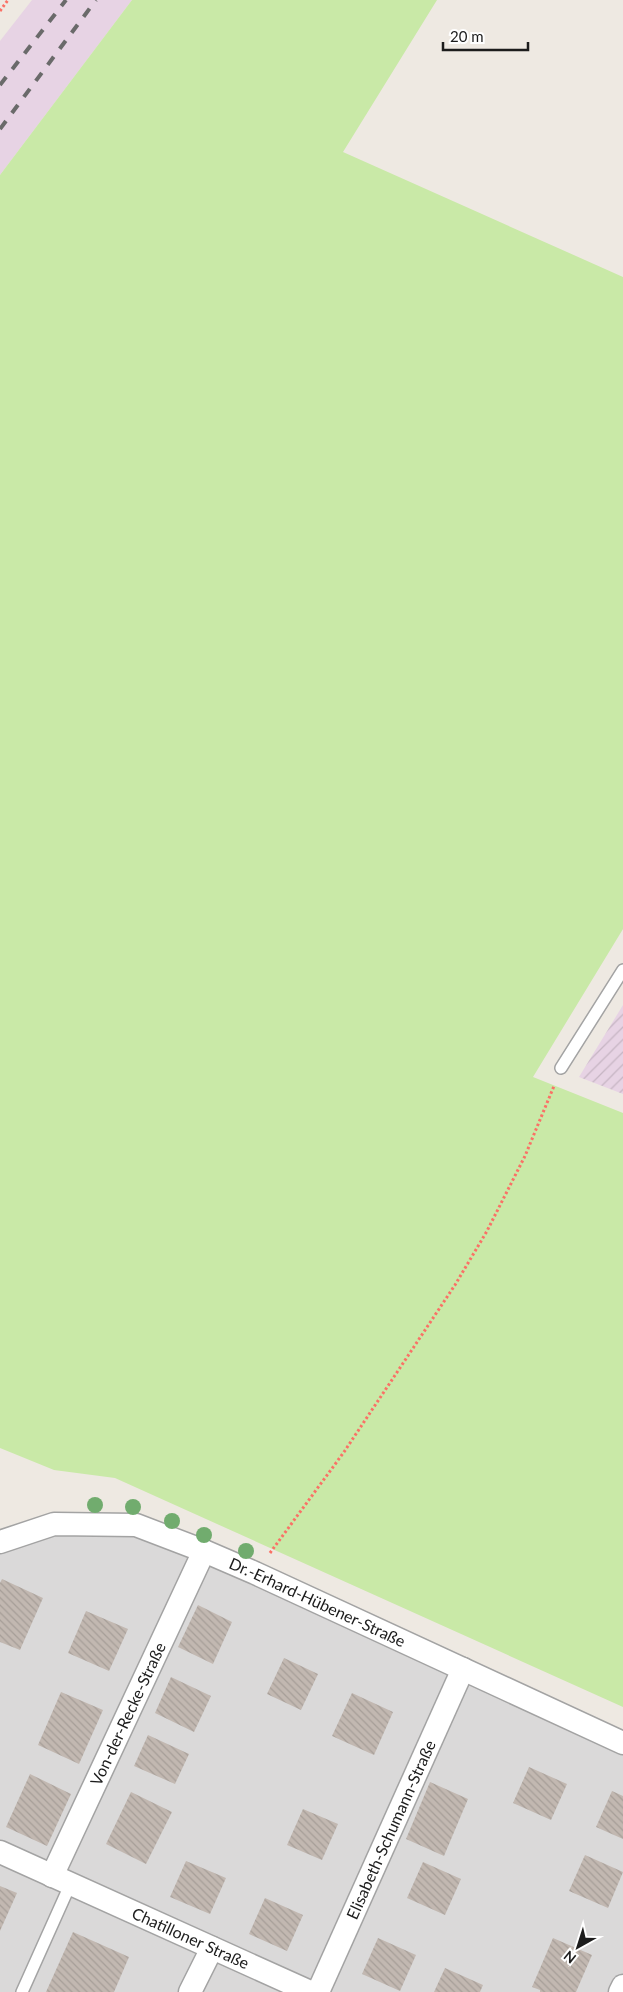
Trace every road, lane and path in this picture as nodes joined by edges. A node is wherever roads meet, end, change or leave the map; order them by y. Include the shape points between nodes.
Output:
1 (8, 0) edge
2 (0, 12) edge
3 (623, 970) edge
4 (561, 1068) joint
5 (0, 1542) edge
6 (204, 1551) junction
7 (255, 1574) junction
8 (464, 1669) junction
9 (623, 1743) edge
10 (0, 1852) edge
11 (61, 1880) junction
12 (212, 1948) junction
13 (623, 1986) edge
14 (22, 1992) edge
15 (190, 1992) edge
16 (310, 1992) edge
17 (318, 1992) edge
18 (620, 1992) edge

1 - 2 path
3 - 4 lane
4 - 7 path via 525,1156 460,1278 344,1452
5 - 6 street, Dr.-Erhard-Hübener-Straße via 54,1524 136,1525
6 - 7 street, Dr.-Erhard-Hübener-Straße
6 - 11 street, Von-der-Recke-Straße
7 - 8 street, Dr.-Erhard-Hübener-Straße
8 - 9 street, Dr.-Erhard-Hübener-Straße
8 - 17 street, Elisabeth-Schumann-Straße
10 - 11 street, Chatilloner Straße
11 - 12 street, Chatilloner Straße
11 - 14 lane
12 - 15 street
12 - 16 street, Chatilloner Straße
13 - 18 street

